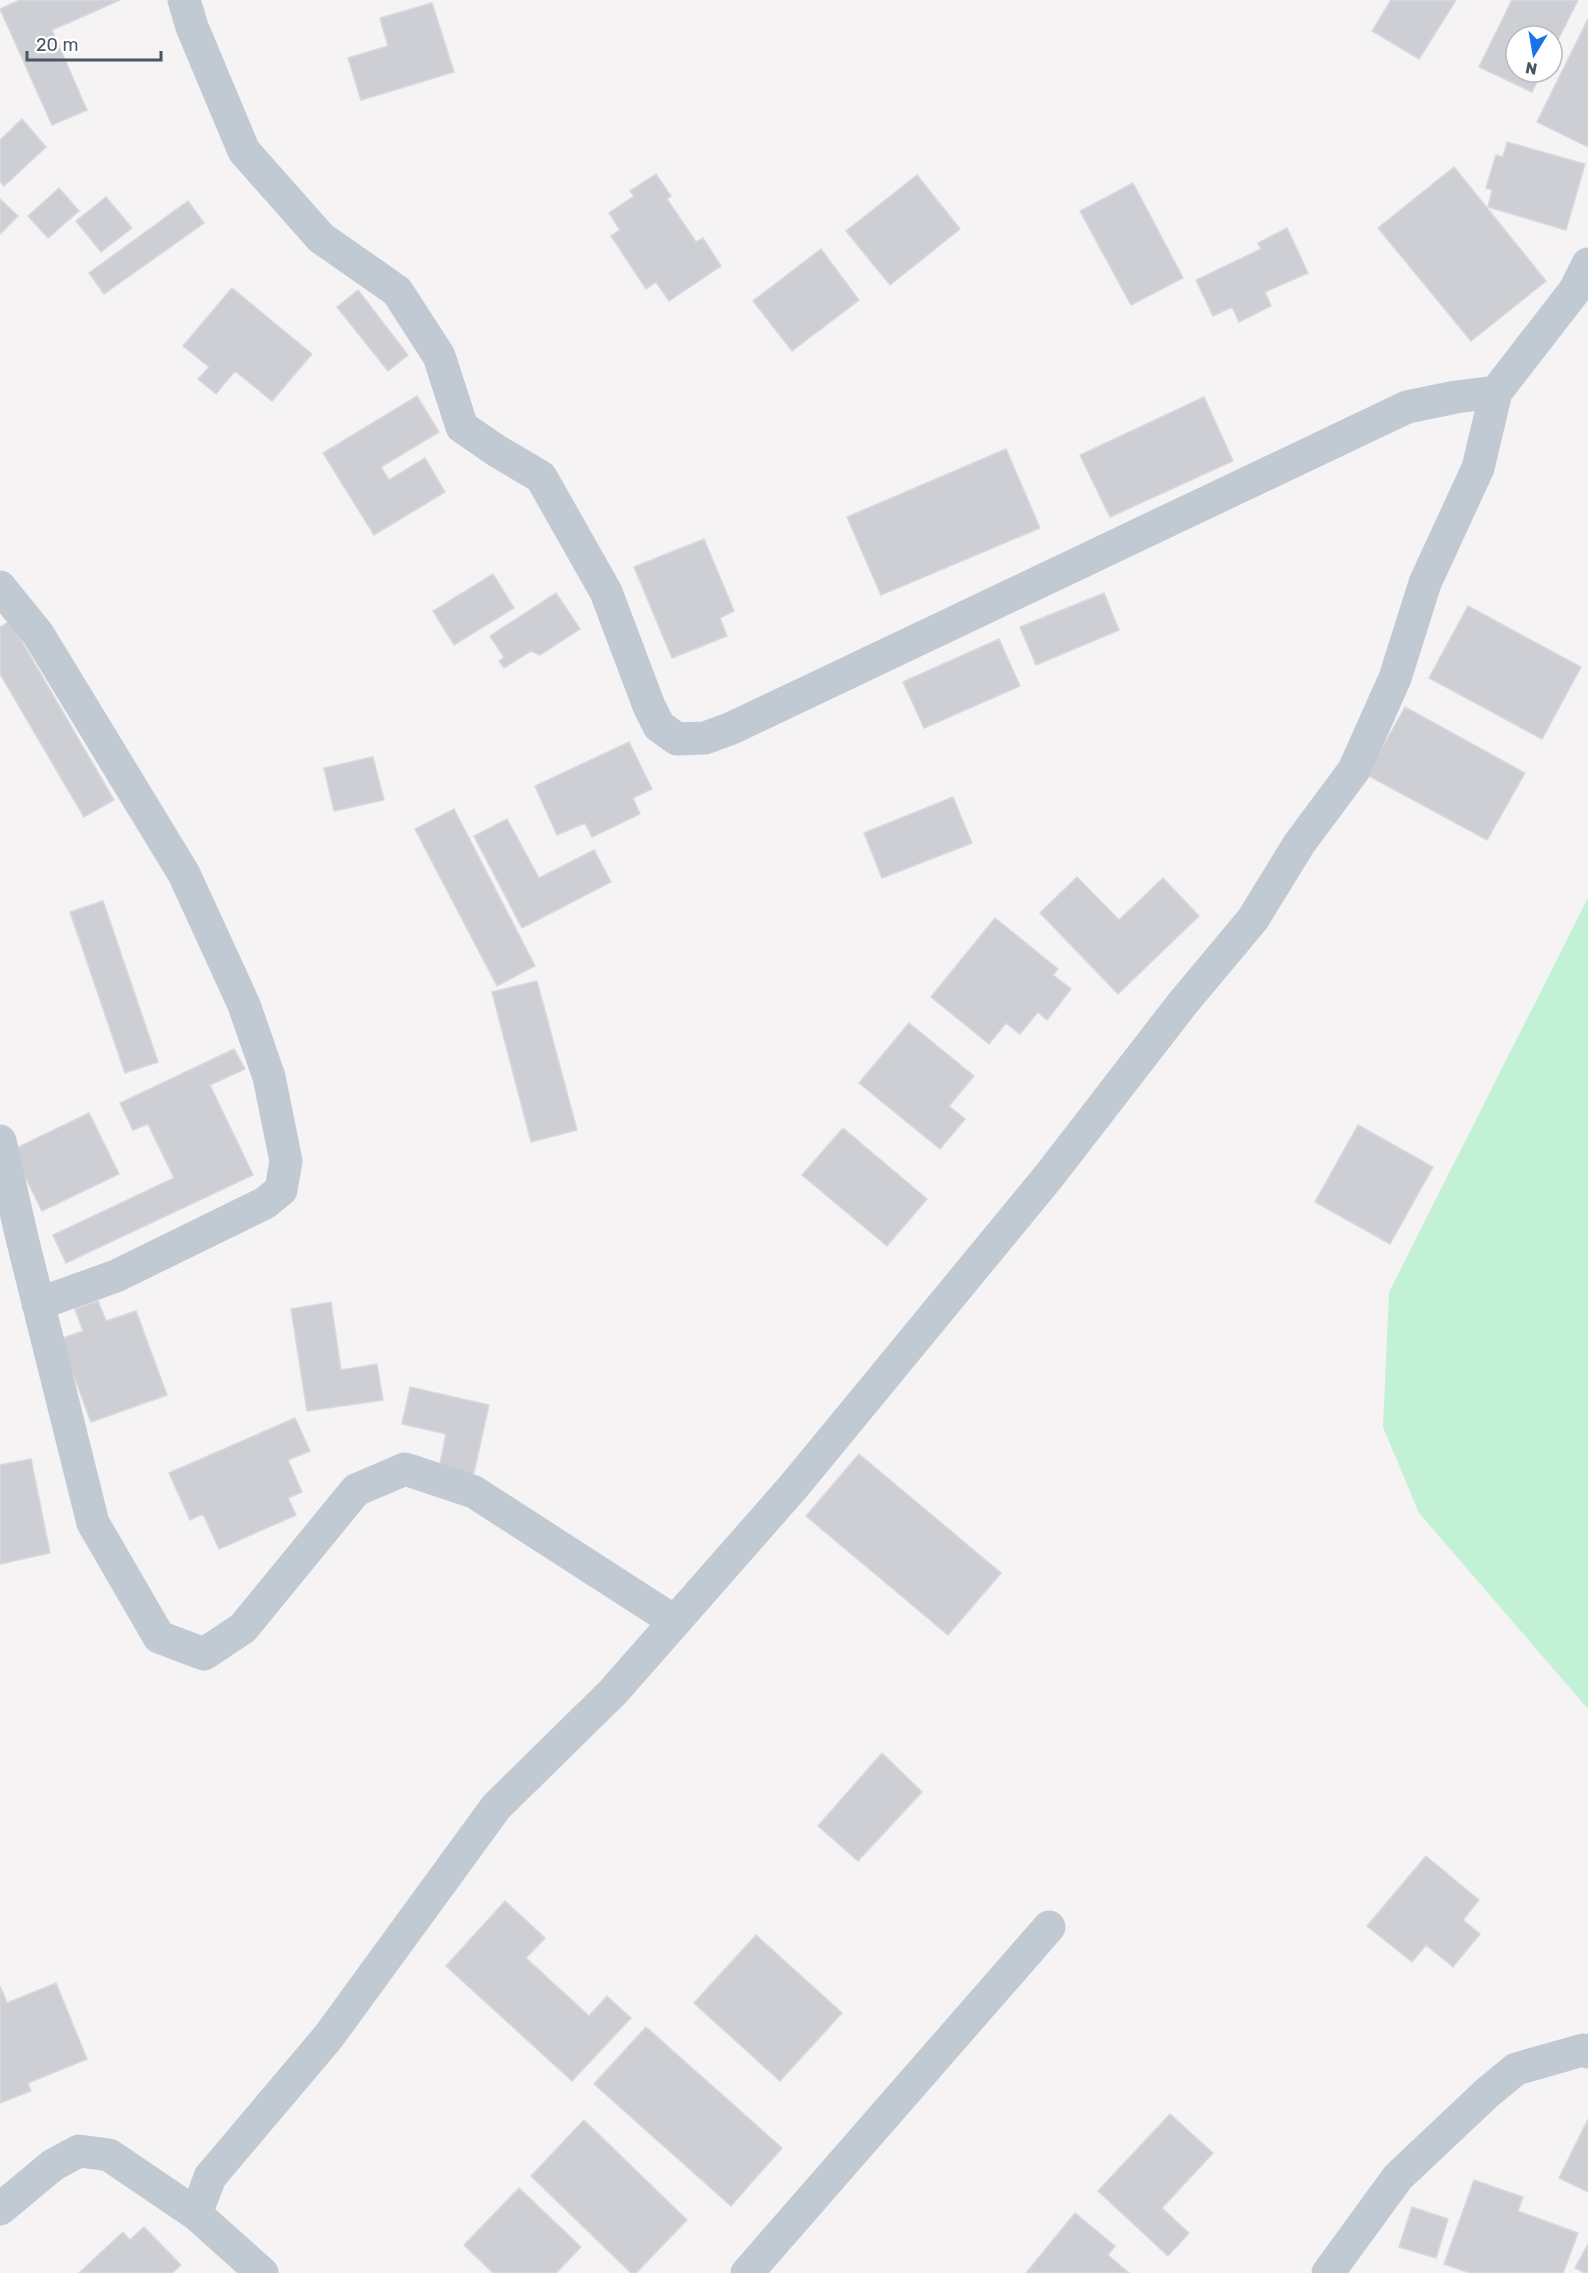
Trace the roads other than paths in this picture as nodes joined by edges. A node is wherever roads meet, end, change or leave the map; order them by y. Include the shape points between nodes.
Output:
1 (184, 0) edge
2 (1588, 264) edge
3 (1496, 392) junction
4 (0, 587) edge
5 (0, 1141) edge
6 (38, 1304) junction
7 (674, 1620) junction
8 (1048, 1927) dead end
9 (1586, 2051) edge
10 (0, 2209) edge
11 (196, 2214) junction
12 (262, 2273) edge
13 (747, 2273) edge
14 (1328, 2273) edge

1 - 3 street via 244,151 321,238 397,291 440,356 462,427 541,477 606,592 659,726 677,739 705,738 732,728 1407,407
2 - 3 street via 1575,290
3 - 7 street via 1478,468 1425,583 1395,678 1354,770 1299,844 1253,919 1048,1176 794,1486
4 - 6 street via 38,634 184,874 244,1005 269,1077 286,1161 281,1190 265,1203 116,1276
5 - 6 street
6 - 7 street via 93,1523 159,1637 204,1654 243,1628 356,1490 405,1468 474,1492
7 - 11 street via 614,1692 496,1807 329,2036 210,2177
8 - 13 street
9 - 14 street via 1516,2069 1487,2093 1398,2177
10 - 11 street via 53,2165 79,2151 109,2155
11 - 12 street

